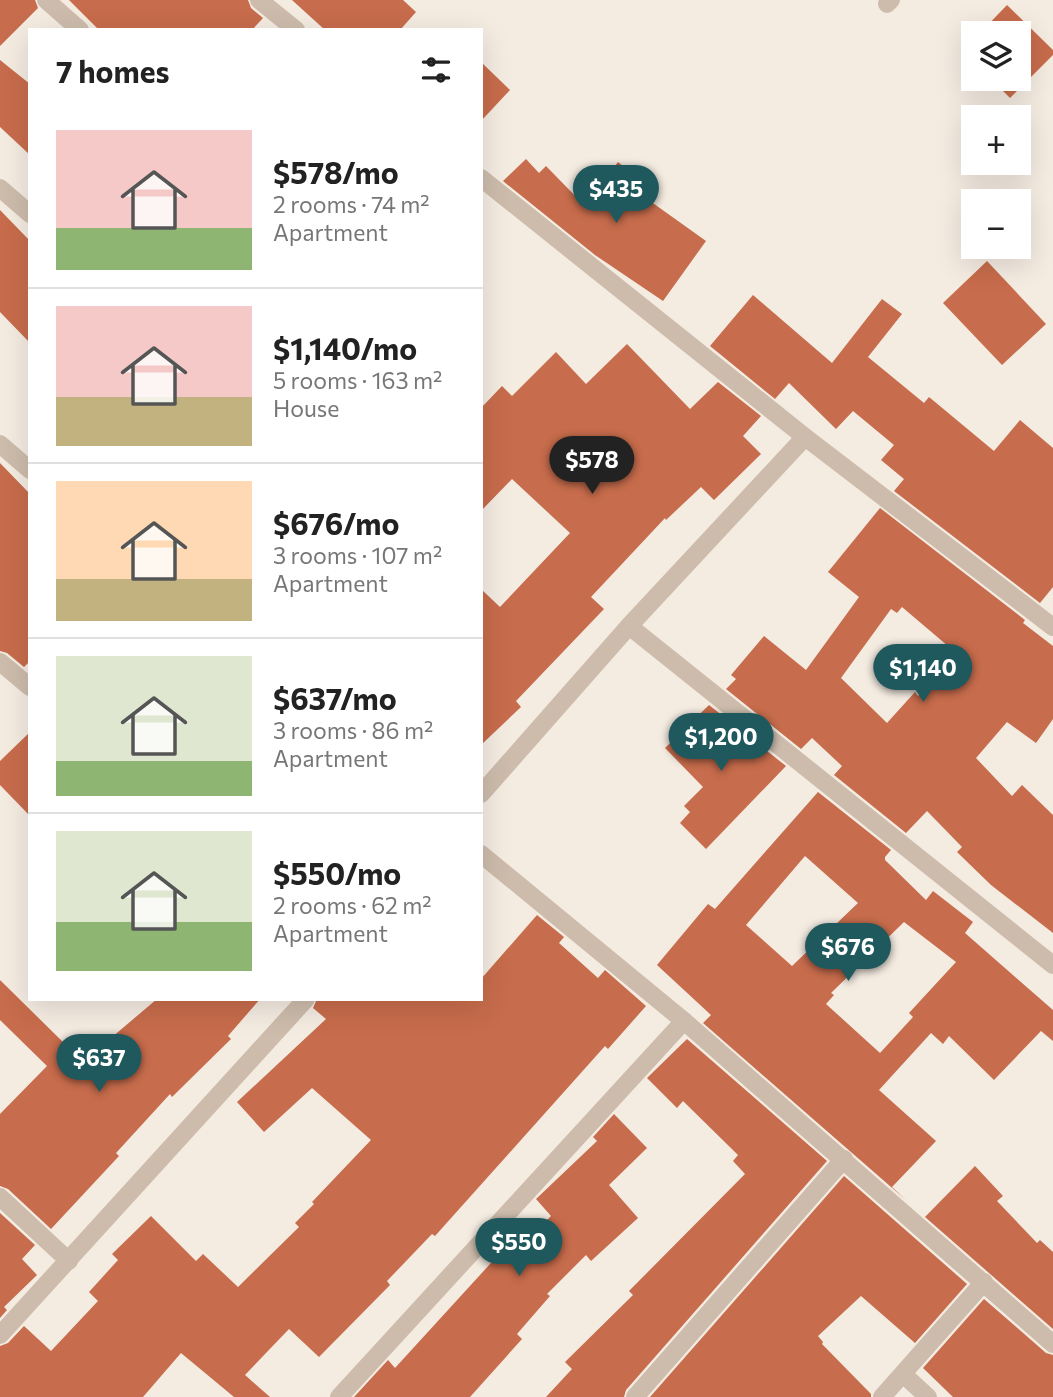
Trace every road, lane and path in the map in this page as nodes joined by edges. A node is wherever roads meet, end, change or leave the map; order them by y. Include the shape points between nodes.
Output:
1 (46, 0) edge
2 (259, 0) edge
3 (78, 28) edge
4 (294, 28) edge
5 (483, 180) edge
6 (0, 188) edge
7 (28, 212) edge
8 (805, 437) junction
9 (0, 444) edge
10 (28, 468) edge
11 (629, 626) junction
12 (1053, 627) edge
13 (0, 662) edge
14 (28, 685) edge
15 (483, 792) edge
16 (483, 856) edge
17 (1053, 965) edge
18 (304, 1001) edge
19 (684, 1021) junction
20 (844, 1159) junction
21 (0, 1197) edge
22 (69, 1261) junction
23 (984, 1282) junction
24 (0, 1335) edge
25 (1053, 1344) edge
26 (903, 1374) junction
27 (339, 1397) edge
28 (635, 1397) edge
29 (882, 1397) edge
30 (928, 1397) edge

1 - 3 street
2 - 4 street
5 - 8 street
6 - 7 street
8 - 11 street
8 - 12 street
9 - 10 street
11 - 15 street
11 - 17 street
13 - 14 street
16 - 19 street
18 - 22 street
19 - 20 street
19 - 27 street
20 - 23 street
20 - 28 street
21 - 22 street
22 - 24 street
23 - 25 street
23 - 26 street
26 - 29 street
26 - 30 street

